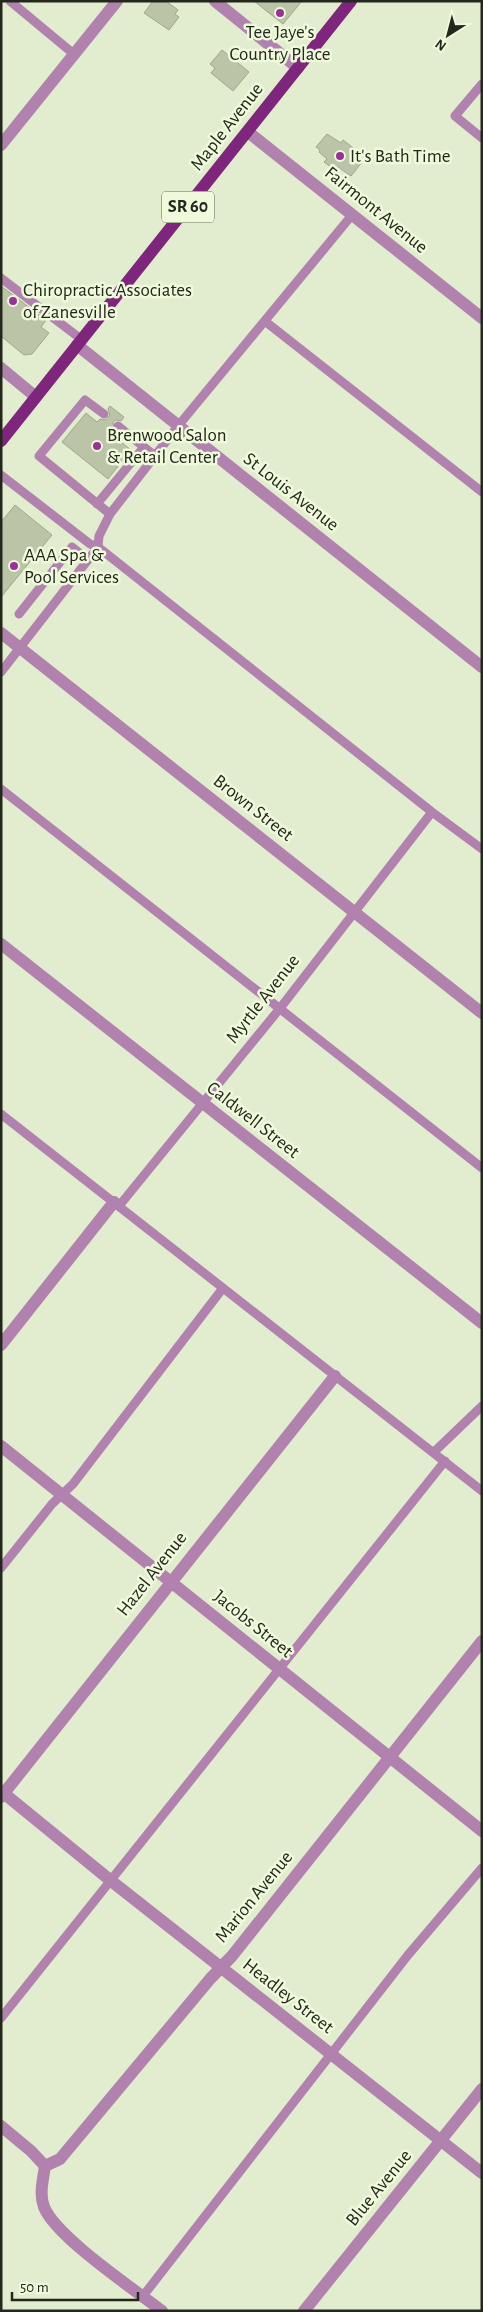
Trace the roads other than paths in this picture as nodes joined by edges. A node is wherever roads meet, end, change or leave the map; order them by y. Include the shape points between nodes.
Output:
1 (10, 1) edge
2 (117, 1) edge
3 (351, 1) edge
4 (219, 2) edge
5 (75, 55) junction
6 (298, 68) junction
7 (482, 84) edge
8 (248, 132) junction
9 (482, 138) edge
10 (1, 145) edge
11 (352, 215) junction
12 (1, 278) edge
13 (482, 318) edge
14 (266, 322) junction
15 (79, 342) junction
16 (1, 368) edge
17 (36, 397) junction
18 (104, 414) dead end
19 (118, 426) dead end
20 (178, 426) junction
21 (1, 440) edge
22 (144, 447) junction
23 (155, 456) junction
24 (1, 475) edge
25 (482, 492) edge
26 (97, 504) junction
27 (110, 514) junction
28 (98, 547) junction
29 (88, 560) junction
30 (20, 614) dead end
31 (1, 633) edge
32 (20, 648) junction
33 (482, 667) edge
34 (1, 672) edge
35 (1, 789) edge
36 (432, 812) junction
37 (482, 848) edge
38 (354, 912) junction
39 (1, 944) edge
40 (281, 1007) junction
41 (482, 1013) edge
42 (202, 1104) junction
43 (2, 1116) edge
44 (482, 1168) edge
45 (116, 1204) junction
46 (223, 1288) junction
47 (482, 1323) edge
48 (1, 1345) edge
49 (335, 1376) junction
50 (482, 1406) edge
51 (1, 1446) edge
52 (434, 1452) junction
53 (445, 1462) junction
54 (482, 1491) edge
55 (62, 1494) junction
56 (1, 1568) edge
57 (170, 1581) junction
58 (482, 1640) edge
59 (279, 1669) junction
60 (391, 1758) junction
61 (2, 1794) edge
62 (482, 1831) edge
63 (482, 1868) edge
64 (110, 1880) junction
65 (220, 1967) junction
66 (1, 2018) edge
67 (332, 2054) junction
68 (482, 2089) edge
69 (1, 2126) edge
70 (442, 2139) junction
71 (44, 2166) junction
72 (482, 2173) edge
73 (142, 2296) junction
74 (162, 2311) edge
75 (304, 2311) edge

1 - 5 lane
2 - 5 street
3 - 6 main road, Maple Avenue / SR 60
4 - 6 street
5 - 10 street
6 - 8 main road, Maple Avenue / SR 60
7 - 9 lane via 455,116
8 - 11 street, Fairmont Avenue
8 - 15 main road, Maple Avenue / SR 60
11 - 13 street, Fairmont Avenue
11 - 14 lane
12 - 15 lane
14 - 20 lane
14 - 25 lane
15 - 17 main road, Maple Avenue / SR 60
15 - 20 street, St Louis Avenue
16 - 17 street
17 - 21 main road, Maple Avenue / SR 60
18 - 26 lane via 85,400 39,456
19 - 22 lane
20 - 23 lane
20 - 33 street, St Louis Avenue
22 - 23 lane
22 - 26 lane
23 - 27 lane
24 - 28 lane
26 - 27 lane
27 - 28 lane via 99,536
28 - 29 lane
28 - 36 lane
29 - 30 lane via 72,547
29 - 32 lane
31 - 32 street, Brown Street
32 - 34 lane
32 - 38 street, Brown Street
35 - 40 lane
36 - 37 lane
36 - 38 lane, Myrtle Avenue
38 - 40 lane, Myrtle Avenue
38 - 41 street, Brown Street
39 - 42 street, Caldwell Street
40 - 42 lane, Myrtle Avenue
40 - 44 lane
42 - 45 lane, Myrtle Avenue
42 - 47 street, Caldwell Street
43 - 45 lane
45 - 46 lane
45 - 48 street, Myrtle Avenue
46 - 49 lane
46 - 55 lane via 73,1484
49 - 52 lane
49 - 57 street, Hazel Avenue
50 - 52 lane
51 - 55 street, Jacobs Street
52 - 53 lane
53 - 54 lane
53 - 59 lane
55 - 56 lane
55 - 57 street, Jacobs Street
57 - 59 street, Jacobs Street
57 - 61 street, Hazel Avenue
58 - 60 street, Marion Avenue
59 - 60 street, Jacobs Street
59 - 64 lane
60 - 62 street, Jacobs Street
60 - 65 street, Marion Avenue
61 - 64 street, Headley Street
63 - 67 lane via 408,1955
64 - 65 street, Headley Street
64 - 66 lane
65 - 67 street, Headley Street
65 - 71 street, Marion Avenue via 60,2159
67 - 70 street, Headley Street
67 - 73 lane
68 - 70 street, Blue Avenue
69 - 71 street
70 - 72 street, Headley Street
70 - 75 street, Blue Avenue
71 - 73 street via 41,2194 50,2219 64,2234
73 - 74 street

